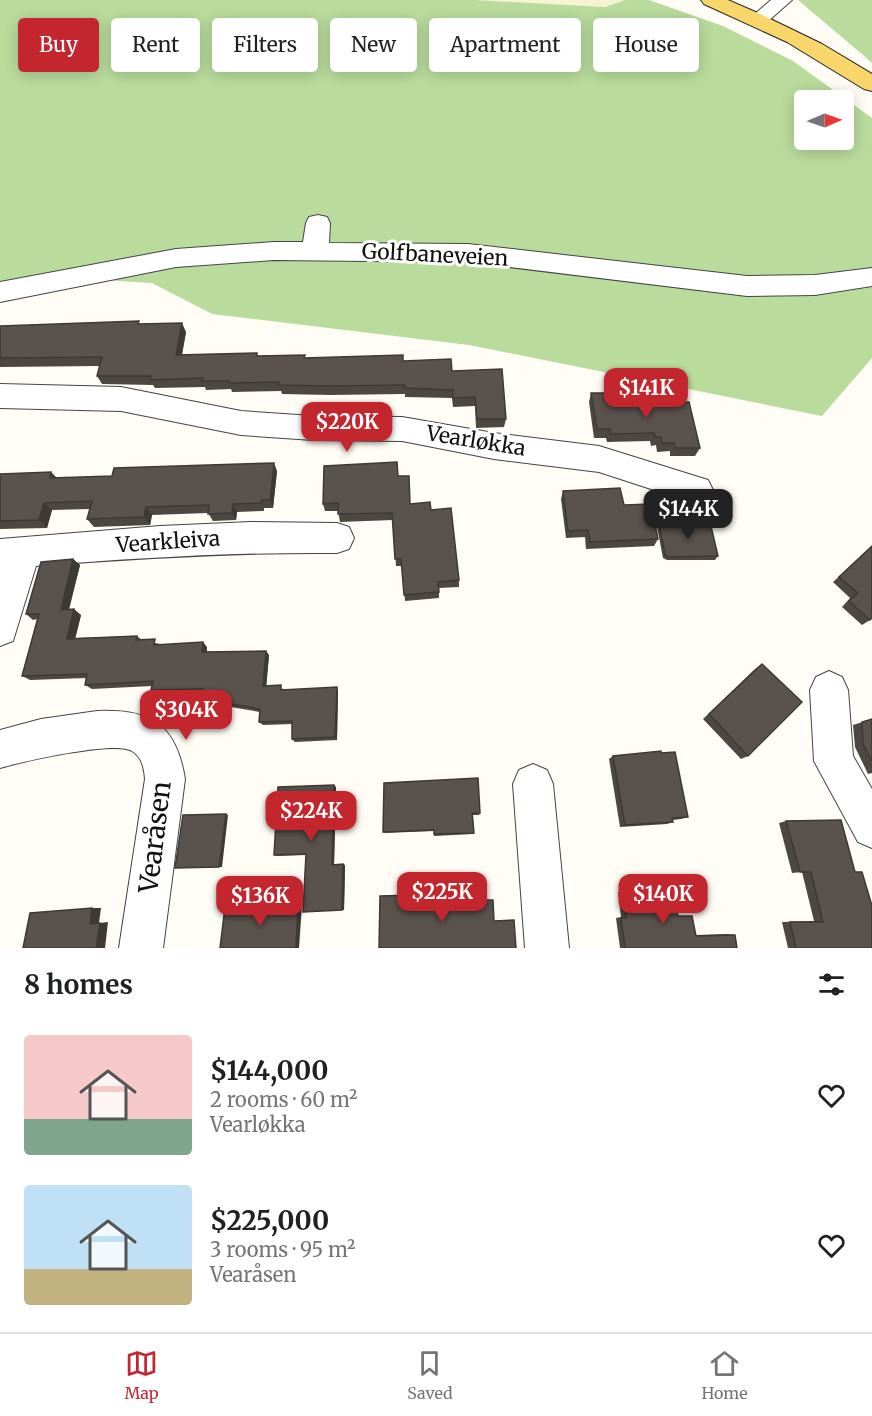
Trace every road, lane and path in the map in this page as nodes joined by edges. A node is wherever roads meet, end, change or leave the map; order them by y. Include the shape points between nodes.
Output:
1 (711, 0) edge
2 (783, 0) edge
3 (759, 19) junction
4 (872, 84) edge
5 (318, 223) dead end
6 (315, 251) junction
7 (872, 277) edge
8 (0, 292) edge
9 (0, 396) edge
10 (698, 490) dead end
11 (337, 538) dead end
12 (11, 554) edge
13 (0, 629) edge
14 (829, 690) dead end
15 (0, 749) edge
16 (533, 784) dead end
17 (872, 828) edge
18 (141, 948) edge
19 (547, 948) edge

1 - 3 main road
2 - 3 street
3 - 4 main road via 830,56
5 - 6 street
6 - 7 street, Golfbaneveien via 468,253 747,286 815,285
6 - 8 street, Golfbaneveien via 176,258
9 - 10 street, Vearløkka via 121,399 241,423 402,429 599,459
11 - 12 street, Vearkleiva via 183,540
12 - 13 street
14 - 17 street via 834,761
15 - 18 street, Vearåsen via 30,739 86,730 130,730 154,746 163,759 165,779
16 - 19 street

